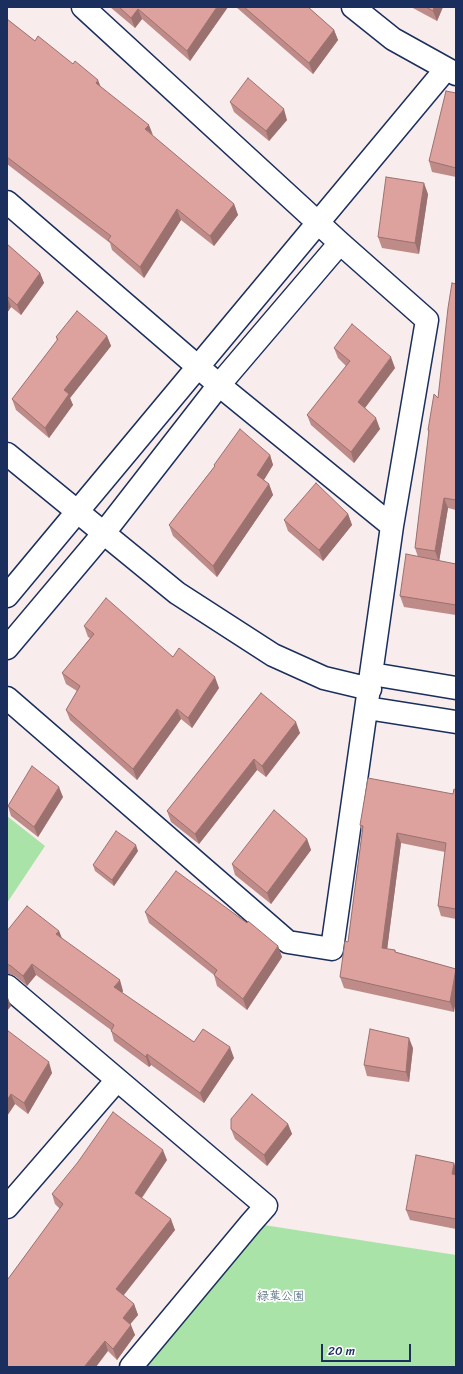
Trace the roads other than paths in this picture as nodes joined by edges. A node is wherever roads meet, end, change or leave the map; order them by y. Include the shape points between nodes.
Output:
1 (83, 7) edge
2 (353, 7) edge
3 (451, 72) edge
4 (7, 202) edge
5 (318, 222) junction
6 (340, 243) junction
7 (198, 367) junction
8 (219, 385) junction
9 (7, 454) edge
10 (77, 512) junction
11 (392, 526) junction
12 (103, 534) junction
13 (7, 596) edge
14 (7, 648) edge
15 (456, 688) edge
16 (370, 690) junction
17 (7, 698) edge
18 (456, 722) edge
19 (7, 986) edge
20 (117, 1080) junction
21 (7, 1207) edge
22 (131, 1367) edge

1 - 5 street
2 - 3 street via 393,39
3 - 5 street
4 - 7 street
5 - 6 street
5 - 7 street
6 - 8 street
6 - 11 street via 427,320
7 - 8 street
7 - 10 street
8 - 11 street
8 - 12 street
9 - 10 street
10 - 12 street
10 - 13 street
11 - 16 street
12 - 14 street
12 - 16 street via 177,593 273,655 324,678
15 - 16 street
16 - 17 street via 332,949 288,942
16 - 18 street
19 - 20 street
20 - 21 street
20 - 22 street via 266,1206

